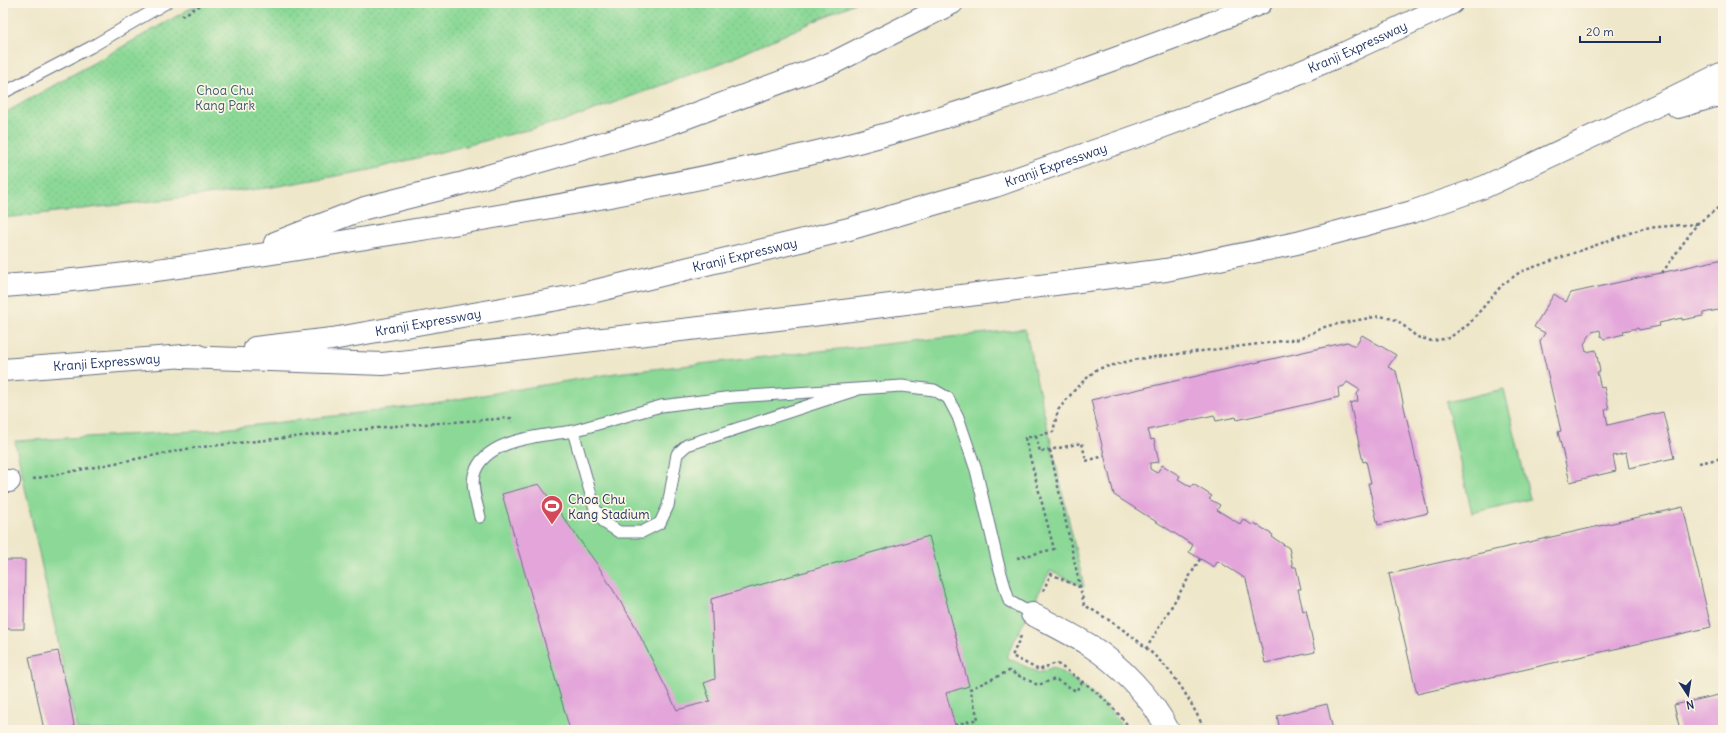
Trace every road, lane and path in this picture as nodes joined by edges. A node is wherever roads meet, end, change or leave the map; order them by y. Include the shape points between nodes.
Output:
1 (166, 3) edge
2 (952, 3) edge
3 (1261, 3) edge
4 (1452, 3) edge
5 (1723, 73) edge
6 (3, 93) edge
7 (1723, 96) edge
8 (1627, 120) junction
9 (1723, 204) edge
10 (1697, 224) junction
11 (235, 259) junction
12 (1662, 273) dead end
13 (3, 286) edge
14 (182, 356) junction
15 (3, 370) edge
16 (859, 390) junction
17 (573, 431) junction
18 (1036, 436) junction
19 (515, 441) junction
20 (1050, 450) junction
21 (1104, 456) dead end
22 (1723, 458) edge
23 (1699, 463) dead end
24 (6, 481) edge
25 (480, 517) dead end
26 (1200, 559) dead end
27 (998, 563) junction
28 (1032, 614) joint
29 (1146, 649) junction
30 (955, 725) dead end
31 (1131, 730) edge
32 (1168, 730) edge
33 (1205, 730) edge

1 - 6 lane via 91,47
2 - 11 main road via 835,62 666,125 460,184 365,208
3 - 11 main road via 1212,24 971,109 832,148 626,194
4 - 14 main road, Kranji Expressway via 1343,54 1147,132 995,186 849,229 574,296 332,340
5 - 8 main road
7 - 8 main road
8 - 14 main road via 1484,186 1412,212 1297,243 1166,270 804,316 383,364
9 - 10 path
10 - 12 path
10 - 18 path via 1644,228 1520,272 1502,285 1469,324 1450,338 1432,340 1417,337 1397,320 1380,316 1327,326 1299,339 1138,359 1097,369 1078,386 1058,410 1053,432
11 - 13 main road via 38,284
14 - 15 main road, Kranji Expressway
16 - 17 lane via 732,397 661,406
16 - 17 lane via 687,445 677,454 668,506 660,523 642,532 619,532 605,523 595,508
16 - 27 lane via 902,386 934,390 948,398 958,417 976,470
17 - 19 lane
18 - 20 path via 1040,452
18 - 27 path via 1025,438 1054,548
19 - 24 path via 511,418 395,426 192,448 24,481
19 - 25 lane via 494,449 482,460 474,474 474,489
20 - 21 path via 1082,443 1086,461
20 - 29 path via 1084,605 1106,618
22 - 23 path
26 - 29 path
27 - 28 lane via 1009,601
28 - 32 main road via 1090,646 1119,669 1142,692
29 - 33 path via 1162,663 1184,691
30 - 31 path via 978,719 970,689 1009,671 1038,685 1055,679 1076,691 1083,681 1118,712

